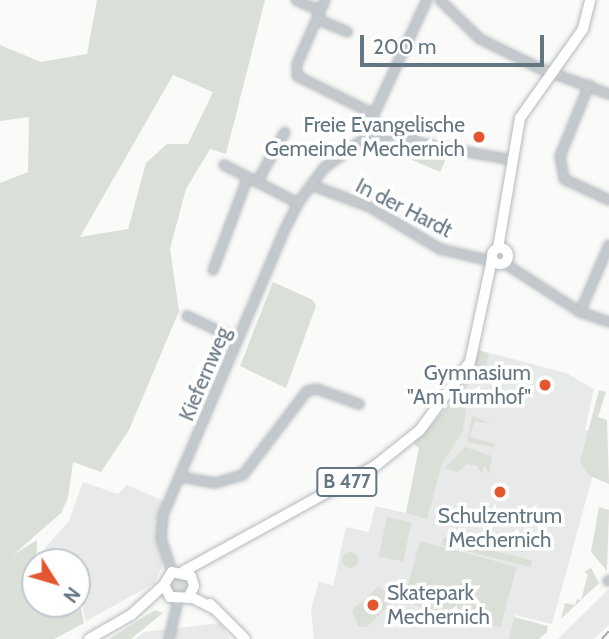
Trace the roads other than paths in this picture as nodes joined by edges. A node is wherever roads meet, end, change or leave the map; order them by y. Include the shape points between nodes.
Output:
1 (296, 0) edge
2 (325, 0) edge
3 (427, 0) edge
4 (440, 0) edge
5 (590, 0) edge
6 (319, 15) junction
7 (347, 32) dead end
8 (552, 71) junction
9 (589, 85) junction
10 (609, 94) edge
11 (373, 114) junction
12 (285, 132) dead end
13 (373, 132) junction
14 (512, 160) junction
15 (224, 165) dead end
16 (248, 177) junction
17 (257, 182) junction
18 (311, 185) junction
19 (609, 200) edge
20 (298, 203) junction
21 (609, 245) edge
22 (496, 262) junction
23 (213, 270) dead end
24 (580, 312) junction
25 (187, 316) dead end
26 (609, 322) edge
27 (238, 340) junction
28 (359, 404) dead end
29 (181, 477) junction
30 (223, 553) junction
31 (184, 571) junction
32 (172, 572) junction
33 (193, 583) junction
34 (164, 586) junction
35 (179, 598) junction
36 (140, 608) junction
37 (215, 609) junction
38 (89, 639) edge
39 (169, 639) edge
40 (245, 639) edge

1 - 6 street
2 - 6 street
3 - 11 street
4 - 8 street via 480,39
5 - 8 main road, B 477 via 583,29
6 - 7 street
6 - 11 street via 297,64 297,76
8 - 9 street
8 - 14 main road, B 477 via 520,118
9 - 10 street
9 - 19 street via 560,156 564,179
11 - 13 street
12 - 17 street
13 - 14 street via 380,127
13 - 18 street via 336,156
14 - 22 main road, B 477 via 502,249
15 - 16 street
16 - 17 street
16 - 23 street
17 - 20 street
18 - 20 street, Kiefernweg
18 - 22 street, In der Hardt via 370,207 440,249
20 - 27 street, Kiefernweg
21 - 24 street
22 - 24 street, In der Hardt
22 - 30 main road, B 477 via 470,362 420,430 375,466
24 - 26 street, In der Hardt
25 - 27 street
27 - 29 street, Kiefernweg
28 - 29 street via 317,389 307,390 243,475 215,483
29 - 32 street, Kiefernweg via 161,525
30 - 31 main road, B 477
30 - 33 main road, B 477
31 - 32 main road, B 477
31 - 33 main road
32 - 34 main road
33 - 35 main road, B 477
33 - 37 main road
34 - 35 main road
34 - 36 main road
35 - 36 main road
35 - 37 main road
35 - 39 street
36 - 38 main road
37 - 40 main road

